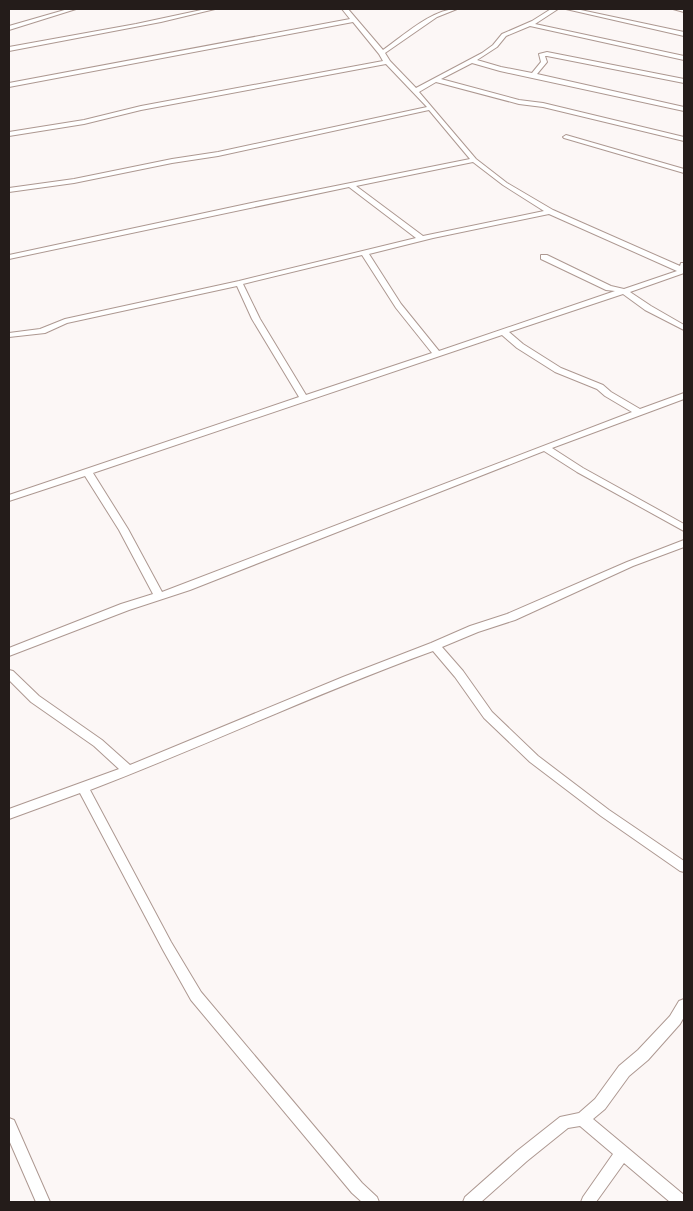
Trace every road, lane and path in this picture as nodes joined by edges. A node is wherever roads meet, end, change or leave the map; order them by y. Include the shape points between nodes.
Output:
1 (72, 9) edge
2 (212, 9) edge
3 (344, 9) edge
4 (454, 9) edge
5 (555, 9) edge
6 (569, 9) edge
7 (676, 9) edge
8 (684, 10) edge
9 (354, 20) junction
10 (529, 24) junction
11 (9, 28) edge
12 (684, 34) edge
13 (9, 50) edge
14 (382, 53) junction
15 (684, 58) edge
16 (472, 61) junction
17 (387, 62) junction
18 (533, 75) junction
19 (436, 80) junction
20 (684, 81) edge
21 (9, 85) edge
22 (415, 91) junction
23 (431, 108) junction
24 (684, 109) edge
25 (9, 134) edge
26 (566, 137) dead end
27 (684, 139) edge
28 (474, 160) junction
29 (684, 171) edge
30 (352, 186) junction
31 (9, 190) edge
32 (550, 212) junction
33 (422, 239) junction
34 (365, 254) junction
35 (9, 257) edge
36 (544, 257) dead end
37 (684, 269) edge
38 (239, 283) junction
39 (624, 291) junction
40 (684, 328) edge
41 (503, 331) junction
42 (9, 335) edge
43 (437, 354) junction
44 (684, 396) edge
45 (304, 399) junction
46 (640, 413) junction
47 (546, 448) junction
48 (87, 471) junction
49 (9, 498) edge
50 (684, 528) edge
51 (684, 543) edge
52 (159, 596) junction
53 (436, 646) junction
54 (9, 652) edge
55 (9, 674) edge
56 (128, 770) junction
57 (83, 788) junction
58 (9, 814) edge
59 (684, 867) edge
60 (684, 1005) edge
61 (582, 1119) junction
62 (9, 1124) edge
63 (622, 1154) junction
64 (44, 1202) edge
65 (372, 1202) edge
66 (470, 1202) edge
67 (588, 1202) edge
68 (680, 1202) edge

1 - 11 street
2 - 13 street
3 - 9 street
4 - 14 street via 435,16
5 - 10 street
6 - 12 street
7 - 8 street
9 - 14 street
9 - 21 street
10 - 15 street
10 - 16 street via 504,34 495,46
14 - 17 street
16 - 18 street
16 - 19 street
17 - 22 street
17 - 25 street
18 - 20 street via 544,62 541,55 547,54
18 - 24 street
19 - 22 street
19 - 27 street
22 - 23 street
23 - 28 street
23 - 31 street via 218,154
26 - 29 street
28 - 30 street
28 - 32 street via 519,194
30 - 33 street
30 - 35 street
32 - 33 street
32 - 37 street
33 - 34 street
34 - 38 street
34 - 43 street via 380,282
36 - 39 street via 609,288
37 - 39 street
38 - 42 street via 65,322 42,331
38 - 45 street via 256,319
39 - 40 street
39 - 41 street
41 - 43 street
41 - 46 street via 558,370 600,387
43 - 45 street
44 - 46 street
45 - 48 street
46 - 47 street
47 - 50 street
47 - 52 street
48 - 49 street
48 - 52 street
51 - 53 street
52 - 54 street
53 - 56 street via 282,705
53 - 59 street via 488,715 534,759
55 - 56 street via 35,699 98,742
56 - 57 street
57 - 58 street
57 - 65 street via 196,996
60 - 61 street via 675,1020 624,1071 600,1104
61 - 63 street
61 - 66 street via 565,1122
62 - 64 street
63 - 67 street
63 - 68 street

